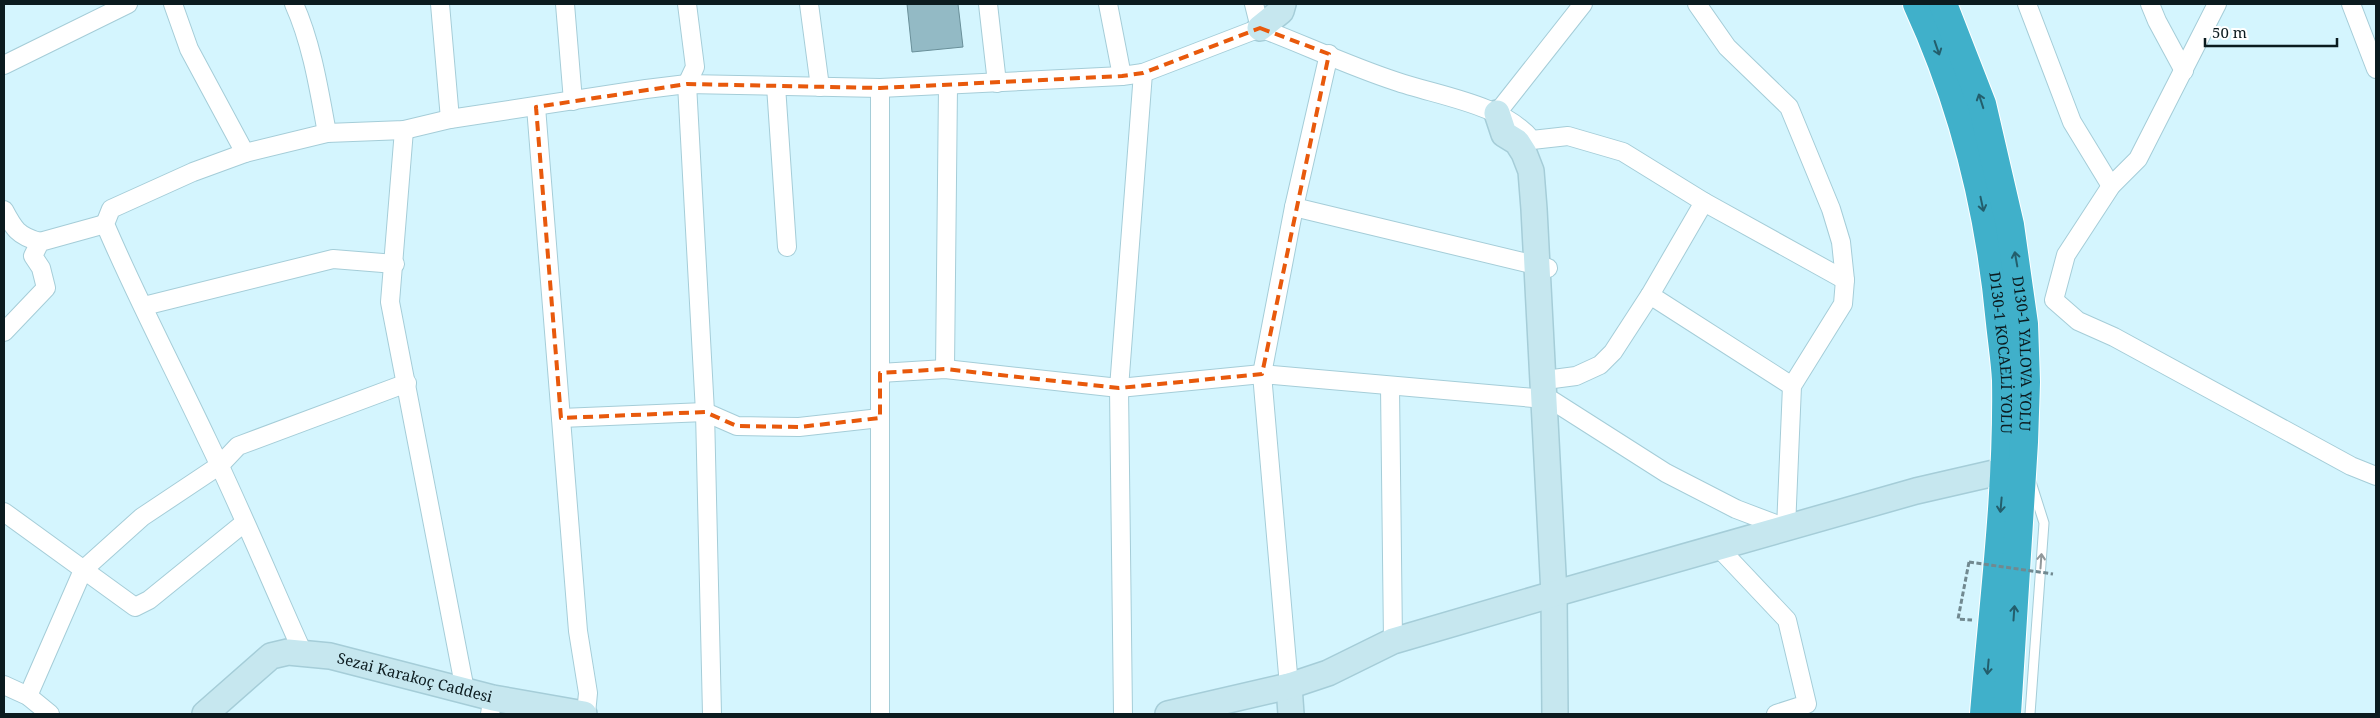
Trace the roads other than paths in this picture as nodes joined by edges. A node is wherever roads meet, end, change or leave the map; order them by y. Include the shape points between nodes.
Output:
1 (128, 4) edge
2 (174, 4) edge
3 (294, 4) edge
4 (440, 4) edge
5 (565, 4) edge
6 (687, 4) edge
7 (810, 4) edge
8 (988, 4) edge
9 (1108, 4) edge
10 (1254, 4) edge
11 (1283, 4) edge
12 (1583, 4) edge
13 (1697, 4) edge
14 (1918, 4) edge
15 (1943, 4) edge
16 (2026, 4) edge
17 (2150, 4) edge
18 (2217, 4) edge
19 (2351, 4) edge
20 (1260, 28) junction
21 (1328, 54) junction
22 (4, 66) edge
23 (2376, 69) edge
24 (2184, 71) junction
25 (1143, 73) junction
26 (1122, 76) junction
27 (997, 83) junction
28 (687, 84) junction
29 (776, 86) junction
30 (948, 86) junction
31 (820, 87) junction
32 (880, 88) junction
33 (573, 101) junction
34 (536, 107) junction
35 (1497, 113) junction
36 (450, 119) junction
37 (404, 130) junction
38 (327, 133) junction
39 (1532, 140) junction
40 (245, 153) junction
41 (2112, 186) junction
42 (1704, 202) junction
43 (1294, 207) junction
44 (4, 210) edge
45 (105, 224) junction
46 (40, 242) junction
47 (787, 247) dead end
48 (395, 264) junction
49 (1542, 267) junction
50 (1845, 280) junction
51 (1650, 295) junction
52 (144, 306) junction
53 (4, 332) edge
54 (944, 369) junction
55 (880, 373) junction
56 (1262, 374) junction
57 (406, 383) junction
58 (1792, 386) junction
59 (1390, 387) junction
60 (1119, 388) junction
61 (1550, 393) junction
62 (705, 412) junction
63 (561, 418) junction
64 (880, 418) junction
65 (2013, 464) junction
66 (220, 465) junction
67 (2376, 476) edge
68 (4, 512) edge
69 (244, 523) junction
70 (1786, 528) junction
71 (1718, 548) junction
72 (83, 570) junction
73 (1559, 592) junction
74 (1393, 640) junction
75 (303, 653) junction
76 (4, 685) edge
77 (1289, 686) junction
78 (465, 690) junction
79 (28, 696) junction
80 (492, 706) edge
81 (50, 714) edge
82 (205, 714) edge
83 (585, 714) edge
84 (712, 714) edge
85 (880, 714) edge
86 (1123, 714) edge
87 (1168, 714) edge
88 (1291, 714) edge
89 (1555, 714) edge
90 (1567, 714) edge
91 (1776, 714) edge
92 (1984, 714) edge
93 (2007, 714) edge
94 (2030, 714) edge

1 - 22 street
2 - 40 street via 189,49
3 - 38 street via 315,72
4 - 36 street
5 - 33 street
6 - 28 street via 694,67
7 - 31 street
8 - 27 street
9 - 26 street
10 - 20 street
11 - 20 street via 1281,11
12 - 35 street
13 - 50 street via 1727,47 1789,107 1831,209 1841,242
14 -> 65 highway, D130-1 KOCAELİ YOLU via 1935,43 1972,158 1995,271
65 -> 15 highway, D130-1 YALOVA YOLU via 2026,382 2018,264 1982,104
16 - 41 street via 2072,122
17 - 24 street
18 - 24 street
19 - 23 street
20 - 21 street
20 - 25 street
21 - 35 street via 1393,80
21 - 43 street
24 - 41 street via 2138,160
25 - 26 street
25 - 60 street
26 - 27 street
27 - 30 street
28 - 29 street
28 - 33 street
28 - 62 street
29 - 31 street
29 - 47 street
30 - 32 street
30 - 54 street
31 - 32 street
32 - 55 street
33 - 34 street
34 - 36 street
34 - 63 street
35 - 39 street via 1522,128
35 - 49 street via 1504,134 1517,142 1531,171
36 - 37 street
37 - 38 street
37 - 48 street
38 - 40 street
39 - 42 street via 1568,136 1623,152
39 - 49 street via 1542,165
40 - 45 street via 193,172 111,209
41 - 67 street via 2066,255 2054,300 2078,321 2114,337 2350,466
42 - 50 street
42 - 51 street
43 - 49 street
43 - 56 street
44 - 46 street via 12,227 24,238
45 - 46 street
45 - 52 street via 124,270
46 - 53 street via 33,256 41,268 46,288
48 - 52 street via 332,259
48 - 57 street via 390,302
49 - 61 street
50 - 58 street via 1843,304
51 - 58 street
51 - 61 street via 1613,352 1600,365
52 - 66 street
54 - 55 street
54 - 60 street
55 - 64 street
56 - 59 street
56 - 60 street
56 - 77 street
57 - 66 street via 238,446
57 - 78 street
58 - 70 street
59 - 61 street
59 - 74 street
60 - 86 street
61 - 70 street via 1666,472 1736,509
61 - 73 street
62 - 63 street
62 - 64 street via 737,426 799,427
62 - 84 street
63 - 83 street via 578,631 588,693
64 - 85 street
65 - 70 street
65 -> 92 highway, D130-1 KOCAELİ YOLU
93 -> 65 highway, D130-1 YALOVA YOLU
94 -> 65 lane via 2044,523
66 - 69 street
66 - 72 street via 142,517
68 - 72 street
69 - 72 street via 149,600 135,607
69 - 75 street
70 - 71 street
71 - 73 street
71 - 91 street via 1787,620 1807,704
72 - 79 street
73 - 74 street
73 - 89 street
73 - 90 street
74 - 77 street via 1328,673
75 - 78 street, Sezai Karakoç Caddesi via 330,656
75 - 82 street, Sezai Karakoç Caddesi via 271,656
76 - 79 street
77 - 87 street
77 - 88 street
78 - 80 street, Sezai Karakoç Caddesi
79 - 81 street
80 - 83 street, Sezai Karakoç Caddesi

